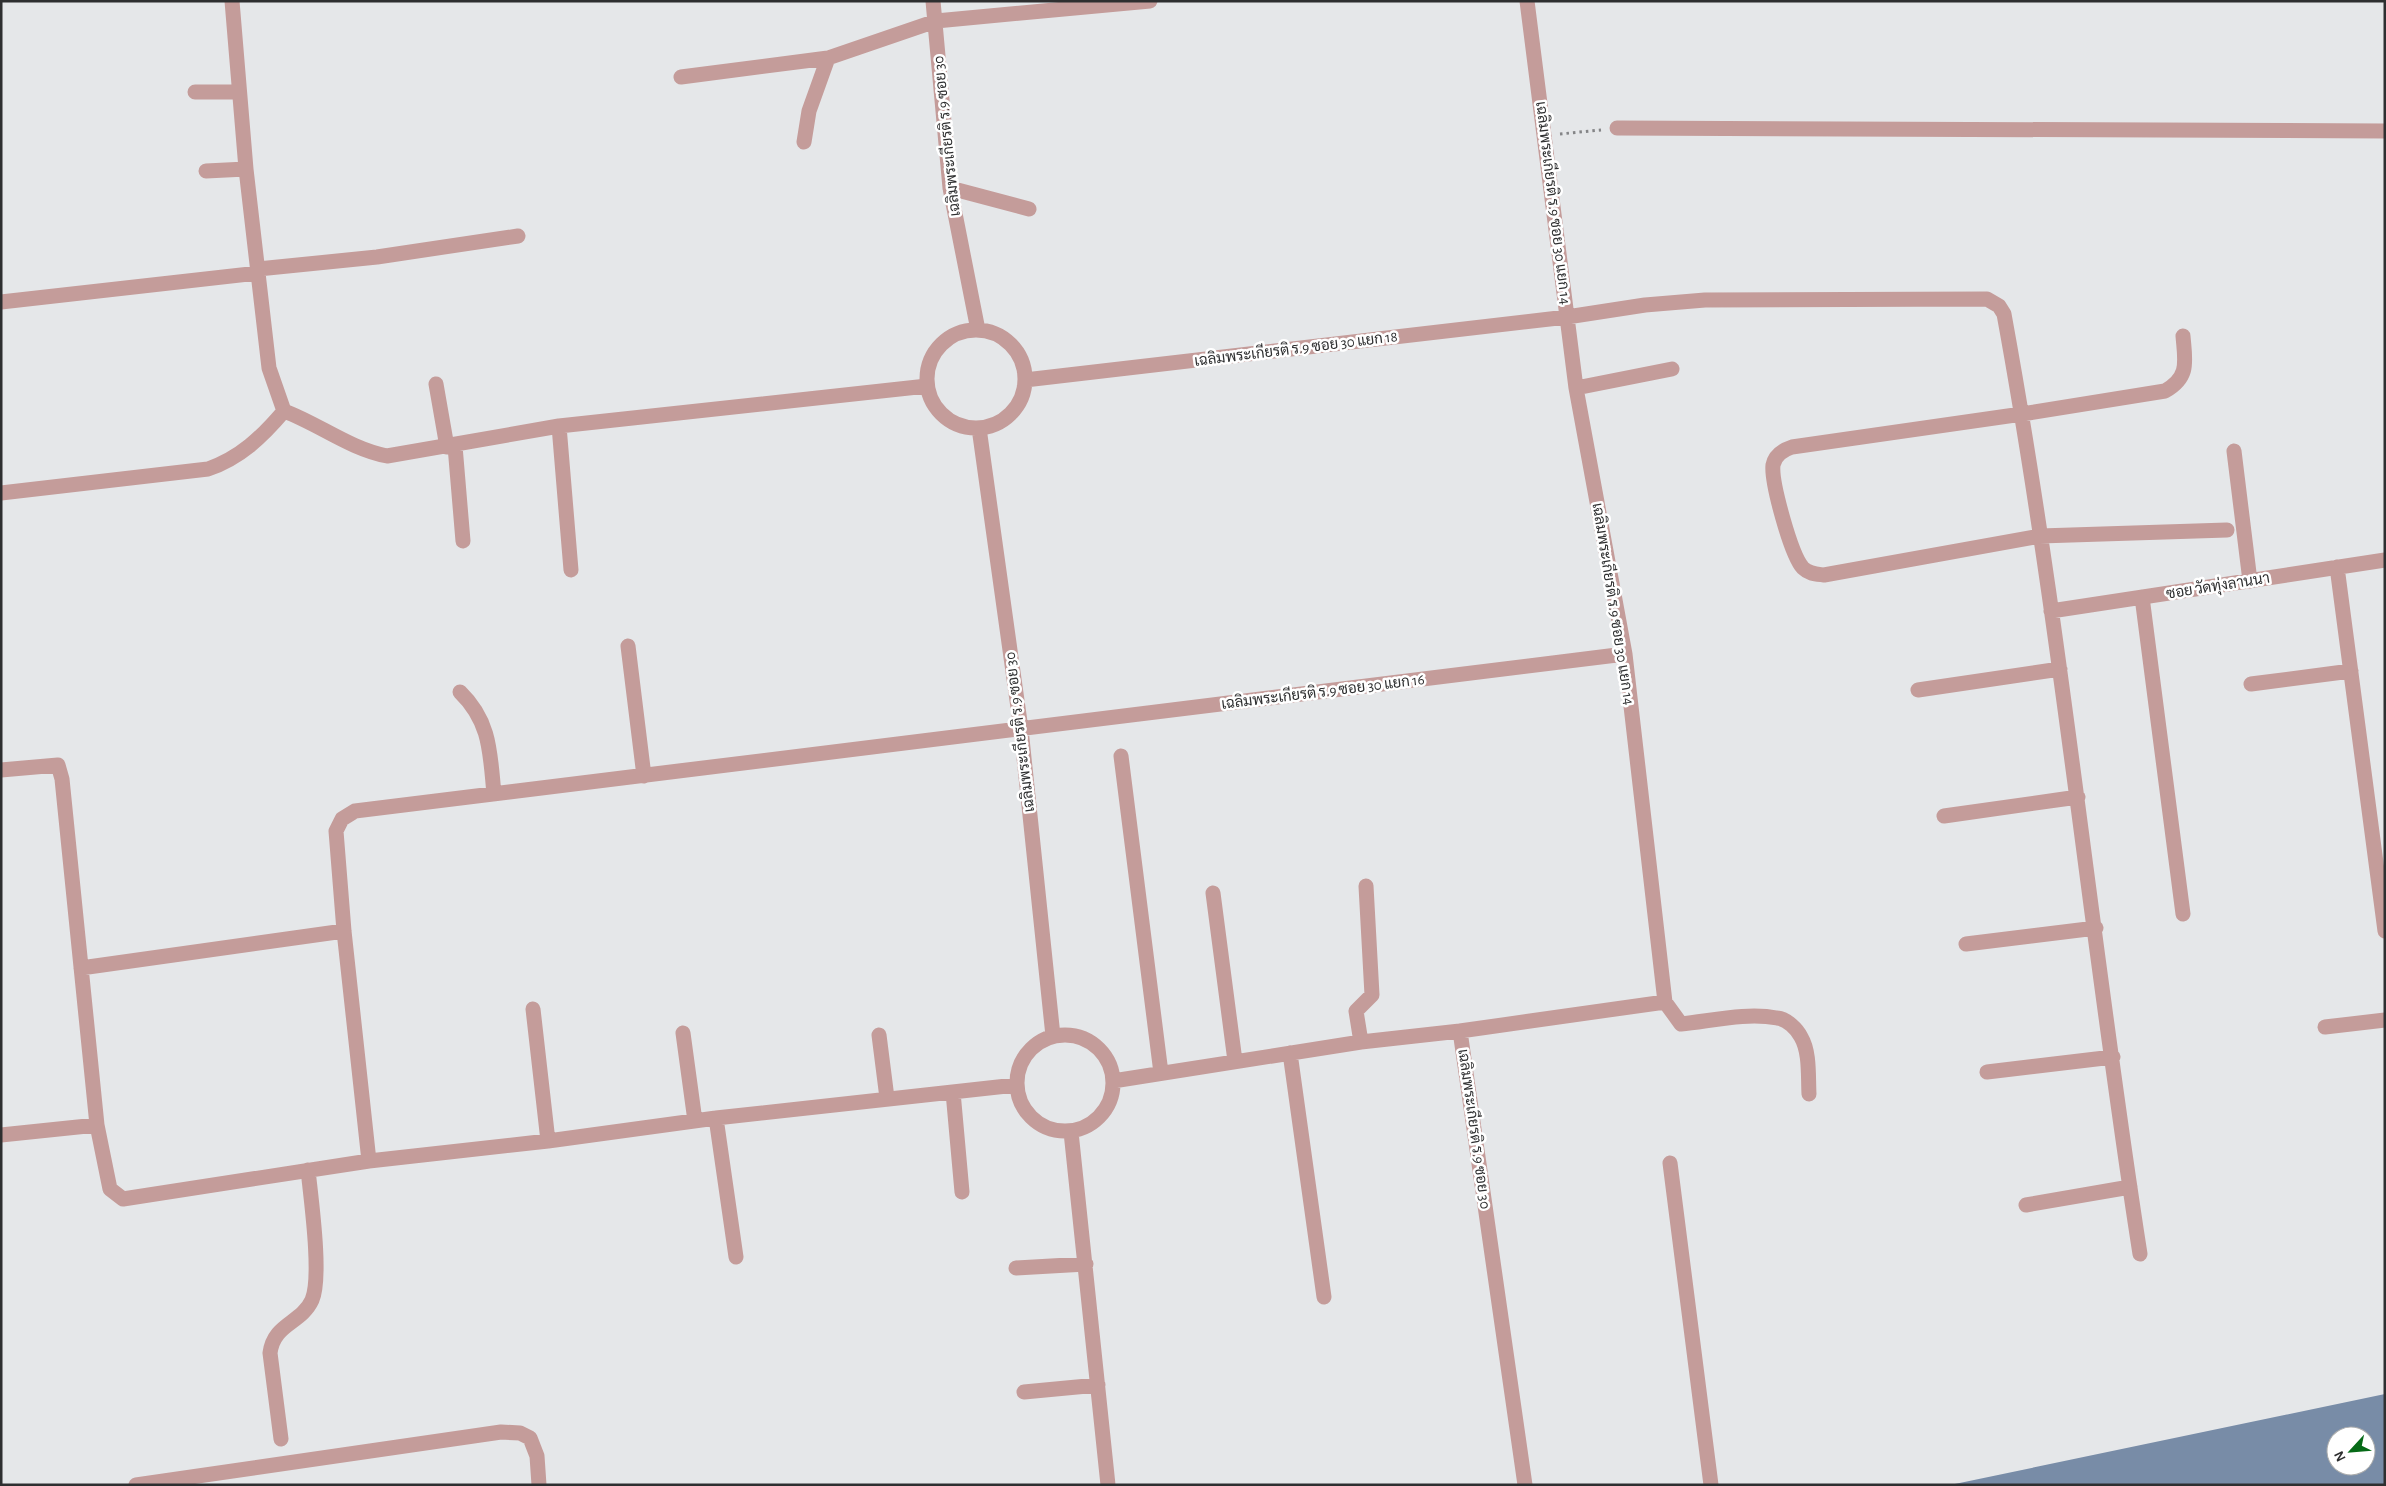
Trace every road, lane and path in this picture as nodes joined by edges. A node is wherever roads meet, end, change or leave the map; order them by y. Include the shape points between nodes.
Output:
1 (232, 1) edge
2 (932, 1) edge
3 (1150, 1) edge
4 (1527, 1) edge
5 (936, 21) junction
6 (828, 58) junction
7 (681, 77) dead end
8 (195, 92) dead end
9 (239, 92) junction
10 (1617, 128) joint
11 (2385, 131) edge
12 (1545, 135) junction
13 (804, 142) dead end
14 (246, 169) junction
15 (206, 171) dead end
16 (950, 188) junction
17 (1029, 209) dead end
18 (518, 236) dead end
19 (258, 271) junction
20 (1, 302) edge
21 (1567, 317) junction
22 (978, 330) junction
23 (2183, 336) dead end
24 (1672, 369) dead end
25 (1025, 380) junction
26 (436, 384) dead end
27 (927, 386) junction
28 (1576, 388) junction
29 (284, 411) junction
30 (2022, 414) junction
31 (559, 426) junction
32 (979, 428) junction
33 (451, 447) junction
34 (2234, 451) dead end
35 (1, 493) edge
36 (2227, 530) dead end
37 (2040, 536) junction
38 (463, 541) dead end
39 (2385, 560) edge
40 (2337, 567) junction
41 (571, 570) dead end
42 (2250, 581) junction
43 (2142, 597) junction
44 (2051, 611) junction
45 (628, 646) dead end
46 (1625, 654) junction
47 (2060, 669) junction
48 (2350, 670) junction
49 (2251, 684) dead end
50 (1918, 690) dead end
51 (460, 692) dead end
52 (1021, 729) junction
53 (1121, 756) dead end
54 (1, 770) edge
55 (644, 776) junction
56 (494, 794) junction
57 (2078, 798) junction
58 (1944, 816) dead end
59 (2382, 881) edge
60 (1366, 886) dead end
61 (1213, 893) dead end
62 (2183, 914) dead end
63 (2096, 928) junction
64 (344, 931) junction
65 (2385, 931) edge
66 (1966, 944) dead end
67 (81, 968) junction
68 (1665, 1002) junction
69 (533, 1009) dead end
70 (2385, 1020) edge
71 (2325, 1027) dead end
72 (1460, 1031) junction
73 (683, 1033) dead end
74 (879, 1035) dead end
75 (1053, 1036) junction
76 (1361, 1042) junction
77 (1290, 1053) junction
78 (2113, 1057) junction
79 (1235, 1060) junction
80 (1987, 1072) dead end
81 (1162, 1073) junction
82 (1113, 1081) junction
83 (1016, 1085) junction
84 (953, 1092) junction
85 (1809, 1094) dead end
86 (887, 1098) junction
87 (716, 1118) junction
88 (695, 1121) junction
89 (97, 1125) junction
90 (1071, 1132) junction
91 (1, 1135) edge
92 (548, 1141) junction
93 (370, 1161) junction
94 (1670, 1163) dead end
95 (308, 1170) junction
96 (2130, 1187) junction
97 (962, 1192) dead end
98 (2026, 1205) dead end
99 (2140, 1254) dead end
100 (736, 1257) dead end
101 (1086, 1264) junction
102 (1016, 1268) dead end
103 (1324, 1297) dead end
104 (1098, 1384) junction
105 (1024, 1392) dead end
106 (282, 1439) dead end
107 (136, 1485) edge
108 (540, 1485) edge
109 (1108, 1485) edge
110 (1525, 1485) edge
111 (1711, 1485) edge

1 - 9 street
2 - 5 street, เฉลิมพระเกียรติ ร.9 ซอย 30
3 - 5 street
4 - 12 street, เฉลิมพระเกียรติ ร.9 ซอย 30 แยก 14
5 - 6 street
5 - 16 street, เฉลิมพระเกียรติ ร.9 ซอย 30
6 - 7 street
6 - 13 street via 809,111
8 - 9 street
9 - 14 street
10 - 11 street
10 - 12 path
12 - 21 street, เฉลิมพระเกียรติ ร.9 ซอย 30 แยก 14
14 - 15 street
14 - 19 street
16 - 17 street
16 - 22 street, เฉลิมพระเกียรติ ร.9 ซอย 30
18 - 19 street
19 - 20 street
19 - 29 street via 269,368
21 - 25 street, เฉลิมพระเกียรติ ร.9 ซอย 30 แยก 18
21 - 28 street, เฉลิมพระเกียรติ ร.9 ซอย 30 แยก 14
21 - 30 street, เฉลิมพระเกียรติ ร.9 ซอย 30 แยก 18 via 1705,300 1987,299 1999,306 2004,314
22 - 25 street via 1002,336 1014,348 1023,363
22 - 27 street via 954,334 941,343 927,370
23 - 30 street via 2185,367 2182,379 2165,390
24 - 28 street
25 - 32 street via 1023,395 1011,413 993,426
26 - 33 street
27 - 31 street
27 - 32 street via 931,401 951,422
28 - 46 street, เฉลิมพระเกียรติ ร.9 ซอย 30 แยก 14
29 - 33 street via 368,452 387,456
29 - 35 street via 249,448 208,469
30 - 37 street, เฉลิมพระเกียรติ ร.9 ซอย 30 แยก 18
30 - 37 street via 1792,447 1779,454 1774,463 1773,477 1794,554 1811,574 1824,575
31 - 33 street
31 - 41 street
32 - 52 street, เฉลิมพระเกียรติ ร.9 ซอย 30
33 - 38 street
34 - 42 street
36 - 37 street
37 - 44 street, เฉลิมพระเกียรติ ร.9 ซอย 30 แยก 18
39 - 40 street, ซอย วัดทุ่งลานนา
40 - 42 street, ซอย วัดทุ่งลานนา
40 - 48 street
42 - 43 street, ซอย วัดทุ่งลานนา
43 - 44 street, ซอย วัดทุ่งลานนา
43 - 62 street
44 - 47 street, เฉลิมพระเกียรติ ร.9 ซอย 30 แยก 18
45 - 55 street
46 - 52 street, เฉลิมพระเกียรติ ร.9 ซอย 30 แยก 16
46 - 68 street, เฉลิมพระเกียรติ ร.9 ซอย 30 แยก 14
47 - 50 street
47 - 57 street, เฉลิมพระเกียรติ ร.9 ซอย 30 แยก 18
48 - 49 street
48 - 59 street
51 - 56 street via 479,714 486,732
52 - 55 street, เฉลิมพระเกียรติ ร.9 ซอย 30 แยก 16
52 - 75 street, เฉลิมพระเกียรติ ร.9 ซอย 30
53 - 81 street
54 - 67 street via 58,764
55 - 56 street, เฉลิมพระเกียรติ ร.9 ซอย 30 แยก 16
56 - 64 street, เฉลิมพระเกียรติ ร.9 ซอย 30 แยก 16 via 355,811 342,819 336,831
57 - 58 street
57 - 63 street, เฉลิมพระเกียรติ ร.9 ซอย 30 แยก 18
59 - 65 street
60 - 76 street via 1372,995 1356,1011
61 - 79 street
63 - 66 street
63 - 78 street, เฉลิมพระเกียรติ ร.9 ซอย 30 แยก 18
64 - 67 street
64 - 93 street, เฉลิมพระเกียรติ ร.9 ซอย 30 แยก 16
67 - 89 street
68 - 72 street
68 - 85 street via 1681,1024 1745,1017 1779,1018 1791,1025 1802,1037 1808,1063
69 - 92 street
70 - 71 street
72 - 76 street, เฉลิมพระเกียรติ ร.9 ซอย 30
72 - 110 street, เฉลิมพระเกียรติ ร.9 ซอย 30
73 - 88 street
74 - 86 street
75 - 82 street via 1067,1035 1093,1044 1106,1061
75 - 83 street via 1026,1054
76 - 77 street, เฉลิมพระเกียรติ ร.9 ซอย 30
77 - 79 street, เฉลิมพระเกียรติ ร.9 ซอย 30
77 - 103 street
78 - 80 street
78 - 96 street, เฉลิมพระเกียรติ ร.9 ซอย 30 แยก 18
79 - 81 street, เฉลิมพระเกียรติ ร.9 ซอย 30
81 - 82 street, เฉลิมพระเกียรติ ร.9 ซอย 30
82 - 90 street via 1108,1104 1102,1114 1093,1123
83 - 84 street
83 - 90 street via 1028,1115 1055,1131
84 - 86 street
84 - 97 street
86 - 87 street
87 - 88 street
87 - 100 street
88 - 92 street
89 - 91 street
89 - 95 street via 110,1189 123,1199
90 - 101 street
92 - 93 street
93 - 95 street
94 - 111 street
95 - 106 street via 317,1282 311,1302 281,1329 272,1341 270,1353
96 - 98 street
96 - 99 street, เฉลิมพระเกียรติ ร.9 ซอย 30 แยก 18
101 - 102 street
101 - 104 street
104 - 105 street
104 - 109 street
107 - 108 street via 501,1432 520,1433 530,1438 537,1456

